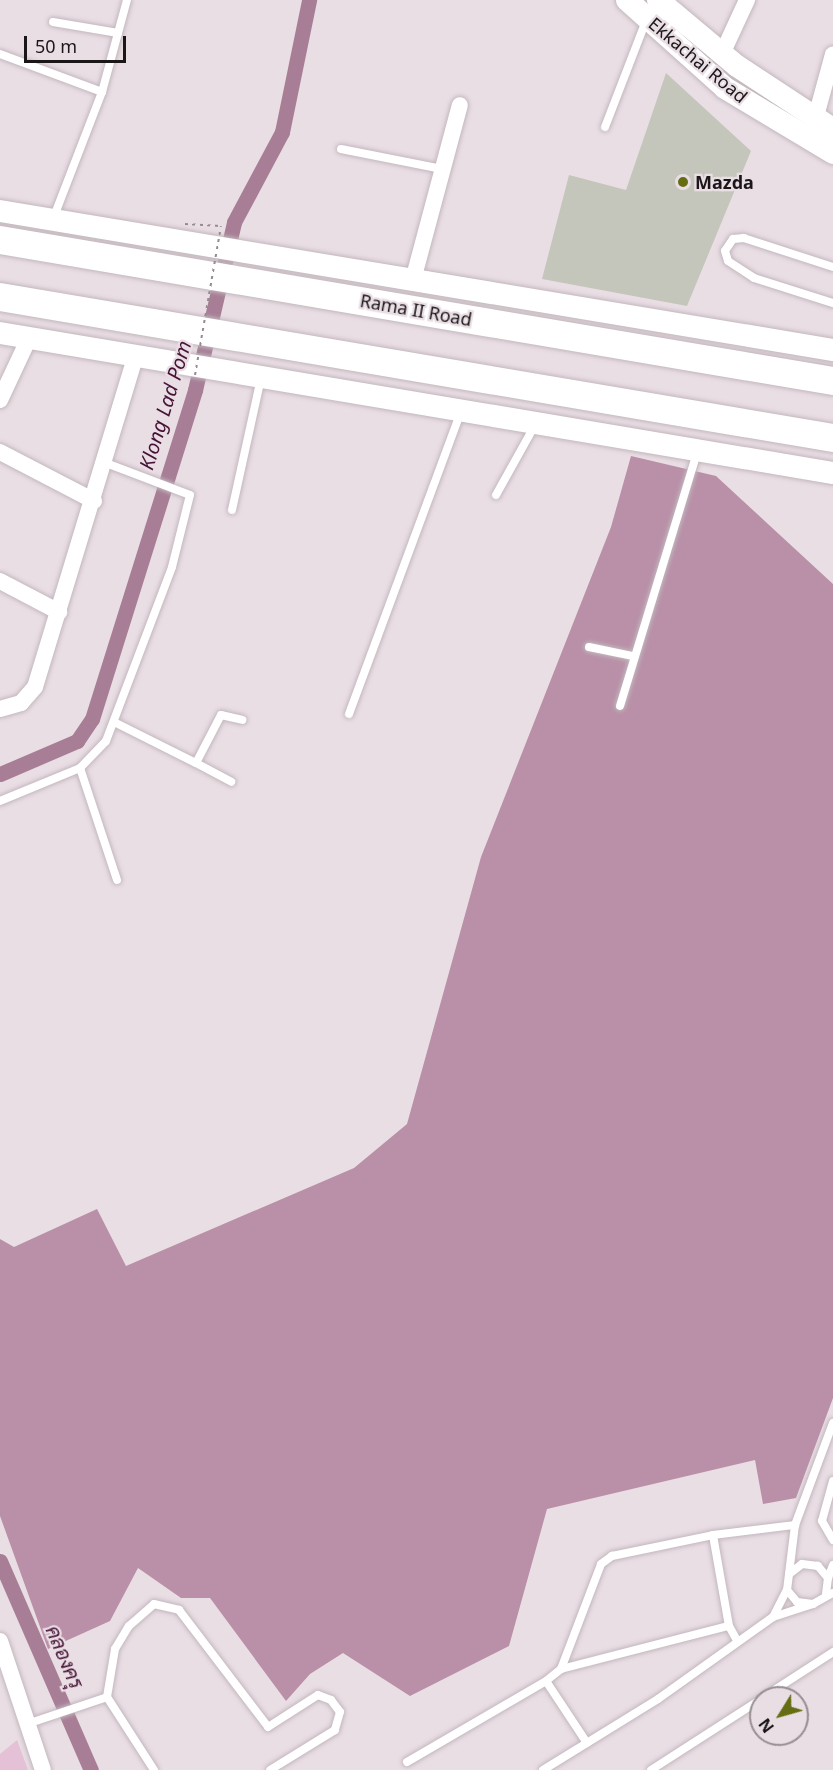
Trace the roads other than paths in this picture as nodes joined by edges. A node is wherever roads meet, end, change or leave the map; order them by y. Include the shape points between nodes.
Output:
1 (127, 0) edge
2 (627, 0) edge
3 (730, 0) edge
4 (746, 5) edge
5 (653, 9) edge
6 (53, 22) dead end
7 (118, 33) junction
8 (0, 54) edge
9 (722, 54) junction
10 (833, 54) edge
11 (102, 92) junction
12 (460, 105) dead end
13 (824, 125) edge
14 (605, 127) dead end
15 (341, 149) dead end
16 (833, 153) edge
17 (442, 169) junction
18 (0, 211) edge
19 (53, 220) junction
20 (0, 231) edge
21 (0, 240) edge
22 (833, 267) edge
23 (195, 273) junction
24 (413, 280) junction
25 (0, 297) edge
26 (833, 303) edge
27 (0, 333) edge
28 (29, 338) junction
29 (833, 350) edge
30 (135, 358) junction
31 (261, 377) junction
32 (833, 381) edge
33 (0, 400) edge
34 (461, 411) junction
35 (536, 422) junction
36 (833, 438) edge
37 (699, 450) junction
38 (0, 452) edge
39 (106, 463) junction
40 (833, 473) edge
41 (496, 495) dead end
42 (94, 501) junction
43 (232, 510) dead end
44 (0, 581) edge
45 (59, 612) junction
46 (589, 647) dead end
47 (633, 656) junction
48 (620, 706) dead end
49 (0, 709) edge
50 (349, 714) dead end
51 (242, 720) dead end
52 (116, 723) junction
53 (196, 763) junction
54 (80, 768) junction
55 (231, 782) dead end
56 (0, 801) edge
57 (117, 880) dead end
58 (833, 1423) edge
59 (833, 1481) edge
60 (795, 1526) junction
61 (713, 1535) junction
62 (833, 1540) edge
63 (833, 1565) edge
64 (789, 1574) junction
65 (828, 1578) junction
66 (787, 1590) junction
67 (829, 1594) edge
68 (813, 1604) junction
69 (773, 1617) junction
70 (729, 1626) junction
71 (0, 1641) edge
72 (738, 1642) junction
73 (833, 1652) edge
74 (561, 1670) junction
75 (546, 1681) junction
76 (781, 1686) edge
77 (107, 1697) junction
78 (749, 1706) edge
79 (27, 1724) junction
80 (587, 1743) junction
81 (407, 1762) dead end
82 (43, 1770) edge
83 (154, 1770) edge
84 (270, 1770) edge
85 (543, 1770) edge
86 (651, 1770) edge

1 - 7 lane
2 - 5 main road, Ekkachai Road
3 - 4 street
4 - 9 street
5 - 9 main road, Ekkachai Road
5 - 14 lane
5 - 16 main road, Ekkachai Road via 725,88
6 - 7 lane
7 - 11 lane
8 - 11 lane
9 - 13 main road, Ekkachai Road
10 - 13 street
11 - 19 lane
12 - 17 street
15 - 17 lane
17 - 24 street via 434,218
18 - 19 main road, Rama II Road
19 - 24 main road, Rama II Road
20 - 23 highway
21 - 23 highway, Rama II Road
22 - 26 lane via 744,238 733,239 724,251 728,261 754,278
23 - 32 highway, Rama II Road
24 - 29 main road, Rama II Road
25 - 36 highway
27 - 28 main road
28 - 30 main road
28 - 33 street
30 - 31 main road
30 - 39 street
31 - 34 main road
31 - 43 lane
34 - 35 main road
34 - 50 lane
35 - 37 main road
35 - 41 lane
37 - 40 main road
37 - 47 lane
38 - 42 street
39 - 42 street
39 - 52 lane via 190,495 190,512
42 - 45 street
44 - 45 street
45 - 49 street via 35,687 21,703
46 - 47 lane
47 - 48 lane
51 - 53 lane via 221,715
52 - 53 lane
52 - 54 lane
53 - 55 lane
54 - 56 lane
54 - 57 lane
58 - 60 lane
59 - 62 lane via 822,1521
60 - 61 lane
60 - 64 lane
61 - 70 lane
61 - 74 lane via 606,1559
63 - 65 lane
64 - 65 lane via 809,1563
64 - 66 lane
65 - 67 lane
66 - 68 lane via 797,1602
66 - 69 lane
67 - 68 lane
68 - 69 lane
69 - 72 lane
70 - 72 lane
70 - 74 lane
71 - 79 street
72 - 80 lane
73 - 76 lane
74 - 75 lane
75 - 80 lane
75 - 81 lane
77 - 79 lane
77 - 83 lane
77 - 84 lane via 115,1649 129,1626 154,1604 179,1610 268,1727 318,1695 331,1700 340,1712 335,1730
78 - 86 lane
79 - 82 street
80 - 85 lane

